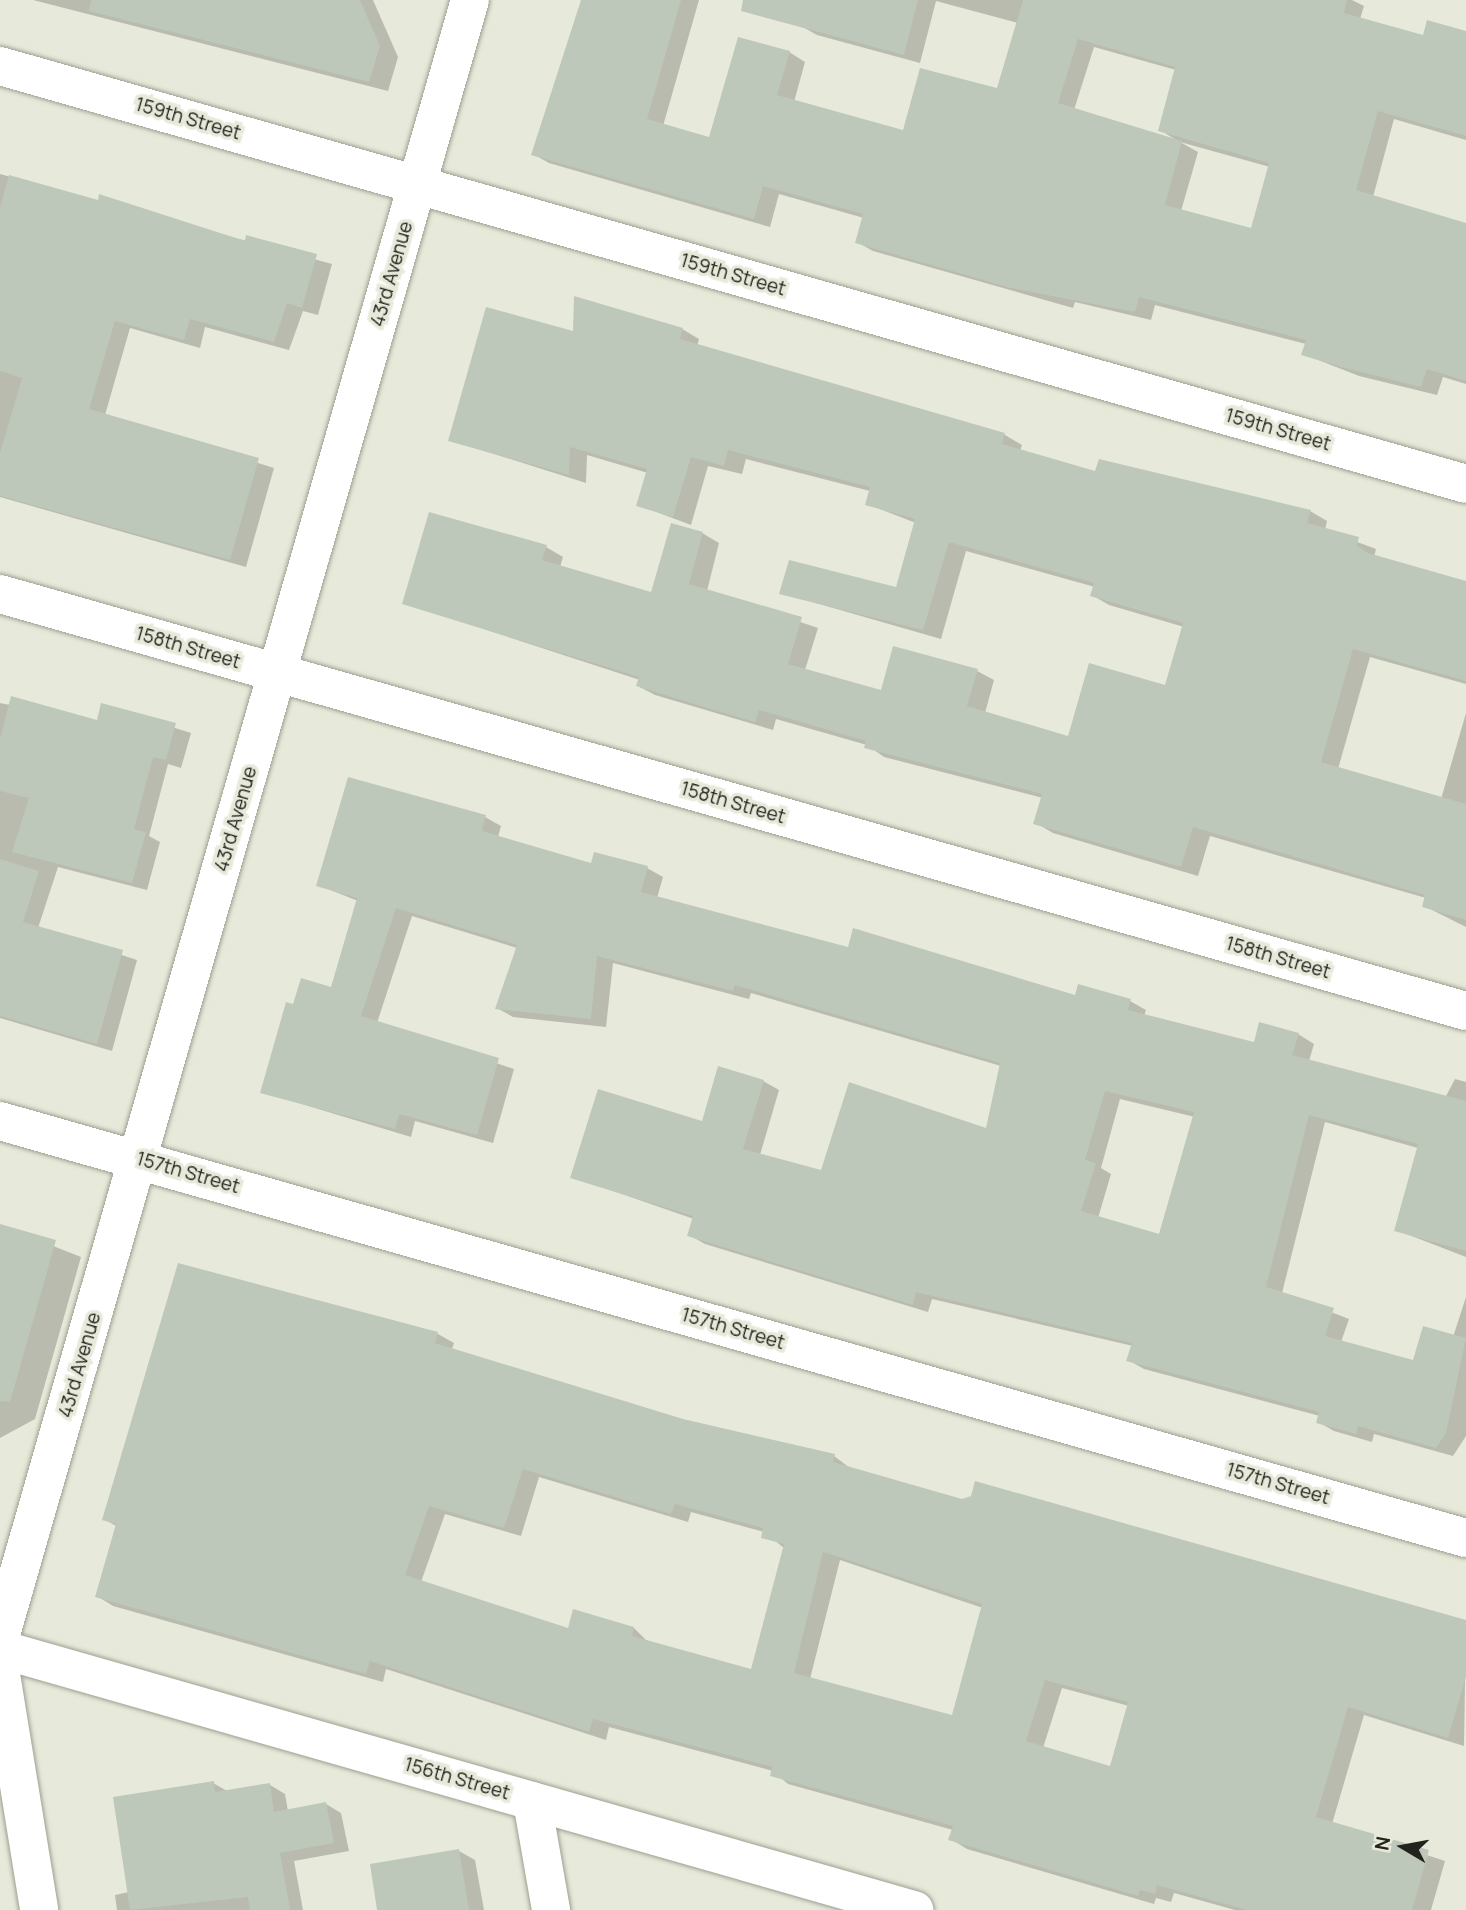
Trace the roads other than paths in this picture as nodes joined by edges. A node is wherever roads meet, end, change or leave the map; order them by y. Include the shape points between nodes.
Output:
1 (470, 0) edge
2 (0, 66) edge
3 (417, 185) junction
4 (1466, 484) edge
5 (0, 594) edge
6 (277, 673) junction
7 (1466, 1011) edge
8 (0, 1121) edge
9 (139, 1159) junction
10 (1466, 1538) edge
11 (0, 1638) edge
12 (0, 1648) edge
13 (0, 1668) edge
14 (533, 1801) junction
15 (39, 1910) edge
16 (551, 1910) edge
17 (914, 1910) edge

1 - 3 street, 43rd Avenue
2 - 3 street, 159th Street
3 - 4 street, 159th Street
3 - 6 street, 43rd Avenue
5 - 6 street, 158th Street
6 - 7 street, 158th Street
6 - 9 street, 43rd Avenue
8 - 9 street, 157th Street
9 - 10 street, 157th Street
9 - 11 street, 43rd Avenue
12 - 14 street, 156th Street
13 - 15 street
14 - 16 street
14 - 17 street, 156th Street

